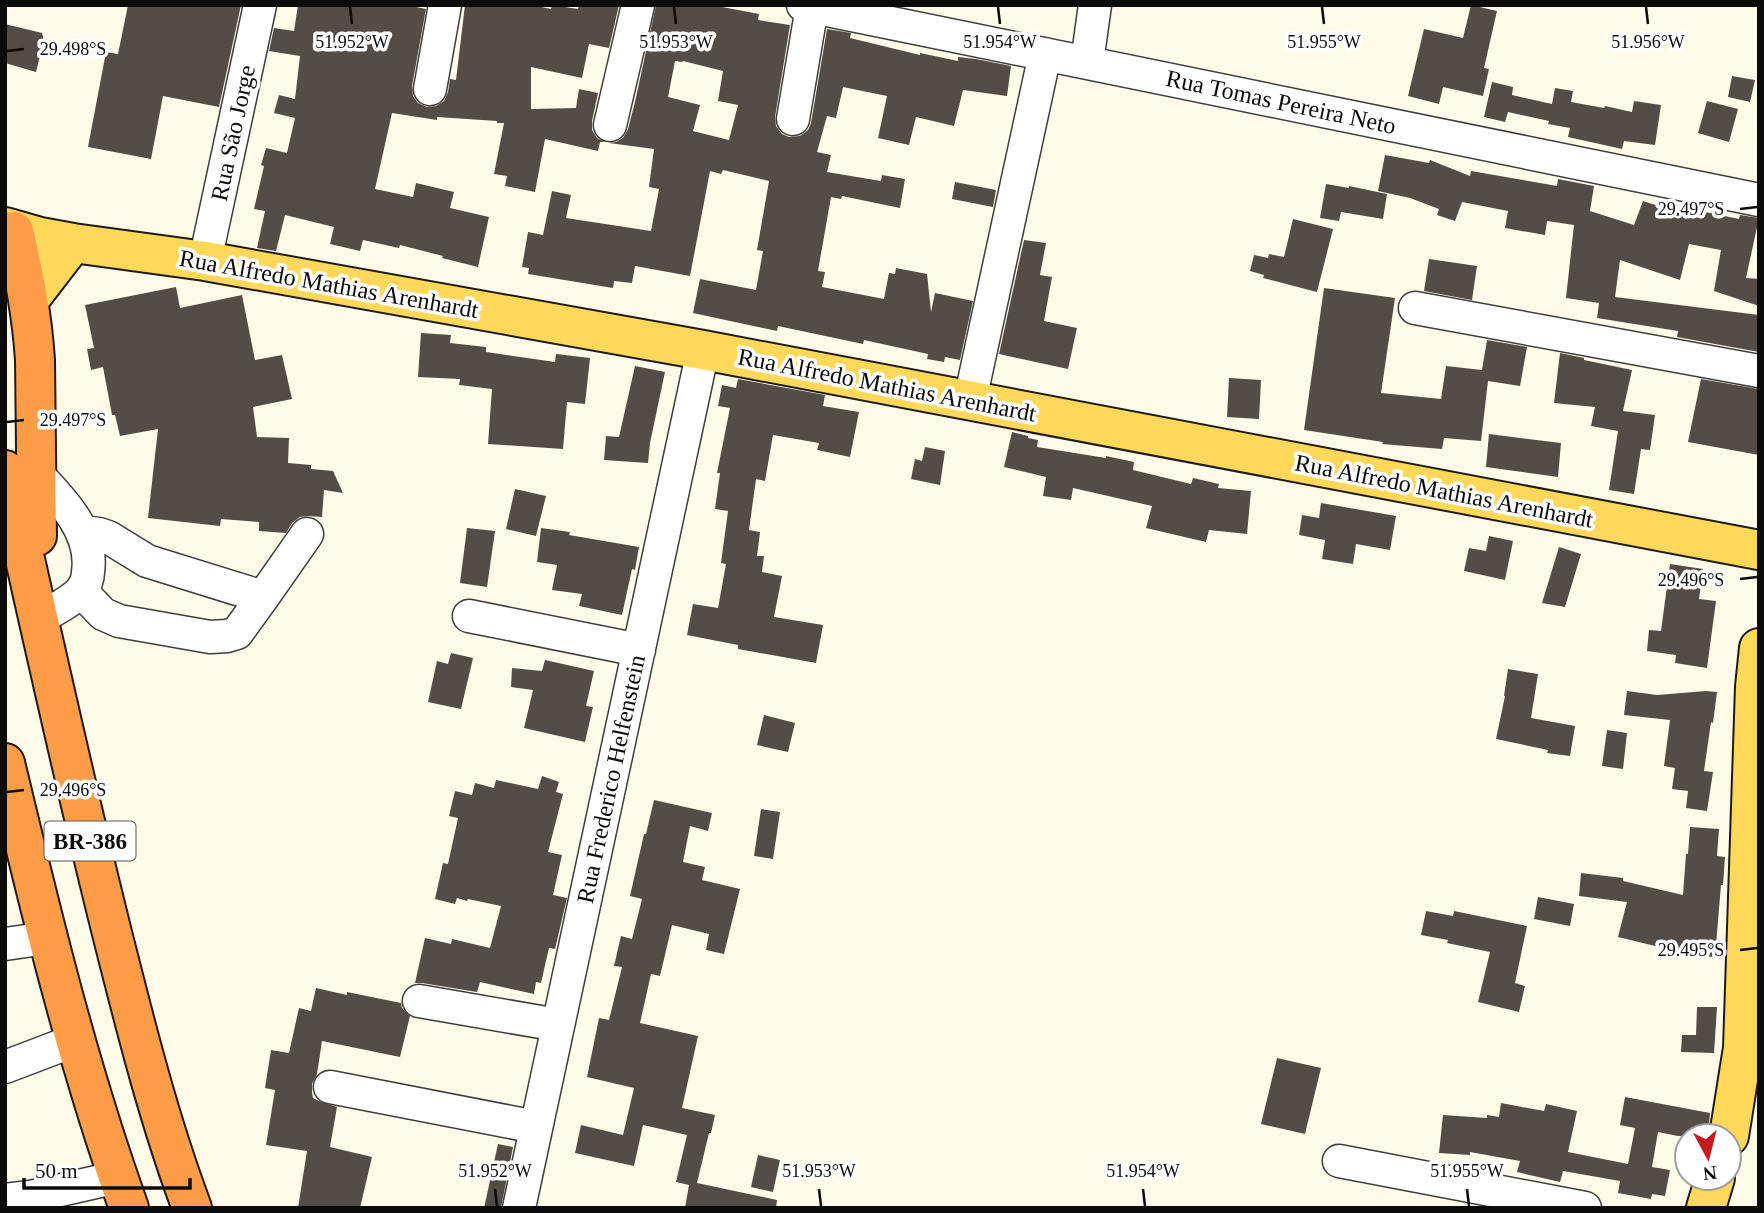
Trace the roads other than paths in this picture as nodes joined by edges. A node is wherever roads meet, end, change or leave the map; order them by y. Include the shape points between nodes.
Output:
1 (260, 5) edge
2 (445, 5) edge
3 (638, 5) edge
4 (1095, 5) edge
5 (807, 6) edge
6 (1045, 54) junction
7 (1087, 62) junction
8 (430, 89) dead end
9 (793, 119) dead end
10 (610, 125) dead end
11 (1759, 201) edge
12 (8, 220) edge
13 (73, 243) junction
14 (205, 261) junction
15 (29, 300) junction
16 (1415, 307) dead end
17 (704, 350) junction
18 (1759, 372) edge
19 (970, 400) junction
20 (21, 472) edge
21 (83, 532) junction
22 (307, 534) dead end
23 (1759, 550) edge
24 (81, 591) junction
25 (263, 597) junction
26 (469, 616) dead end
27 (38, 619) junction
28 (1759, 648) edge
29 (639, 650) junction
30 (5, 763) edge
31 (47, 938) junction
32 (5, 944) edge
33 (419, 1001) dead end
34 (558, 1025) junction
35 (76, 1040) junction
36 (5, 1067) edge
37 (330, 1087) dead end
38 (1731, 1122) edge
39 (536, 1127) junction
40 (1339, 1161) dead end
41 (124, 1192) edge
42 (5, 1200) edge
43 (192, 1208) edge
44 (519, 1208) edge
45 (1585, 1208) edge

1 - 14 street, Rua São Jorge
2 - 8 street
3 - 10 street
4 - 7 street
5 - 6 street, Rua Tomas Pereira Neto
5 - 9 street
6 - 7 street, Rua Tomas Pereira Neto
6 - 19 street
7 - 11 street, Rua Tomas Pereira Neto
12 - 13 main road, Rua Alfredo Mathias Arenhardt
12 - 15 highway
13 - 14 main road, Rua Alfredo Mathias Arenhardt
13 - 15 main road
14 - 17 main road, Rua Alfredo Mathias Arenhardt
15 - 20 highway via 35,360
16 - 18 street
17 - 19 main road, Rua Alfredo Mathias Arenhardt
17 - 29 street, Rua Frederico Helfenstein
19 - 23 main road, Rua Alfredo Mathias Arenhardt
20 - 21 street via 57,495
20 - 27 highway, BR-386
21 - 24 street via 90,561
21 - 25 street via 108,537 147,561
22 - 25 street
24 - 25 street via 103,614 119,621 210,637 237,632
24 - 27 street
26 - 29 street
27 - 43 highway, BR-386 via 136,1026
28 - 38 main road via 1743,1048
29 - 34 street, Rua Frederico Helfenstein
30 - 31 highway, BR-386
31 - 32 street
31 - 35 highway, BR-386
33 - 34 street
34 - 39 street, Rua Frederico Helfenstein
35 - 36 street
35 - 41 highway, BR-386
37 - 39 street
39 - 44 street, Rua Frederico Helfenstein
40 - 45 street
41 - 42 street

